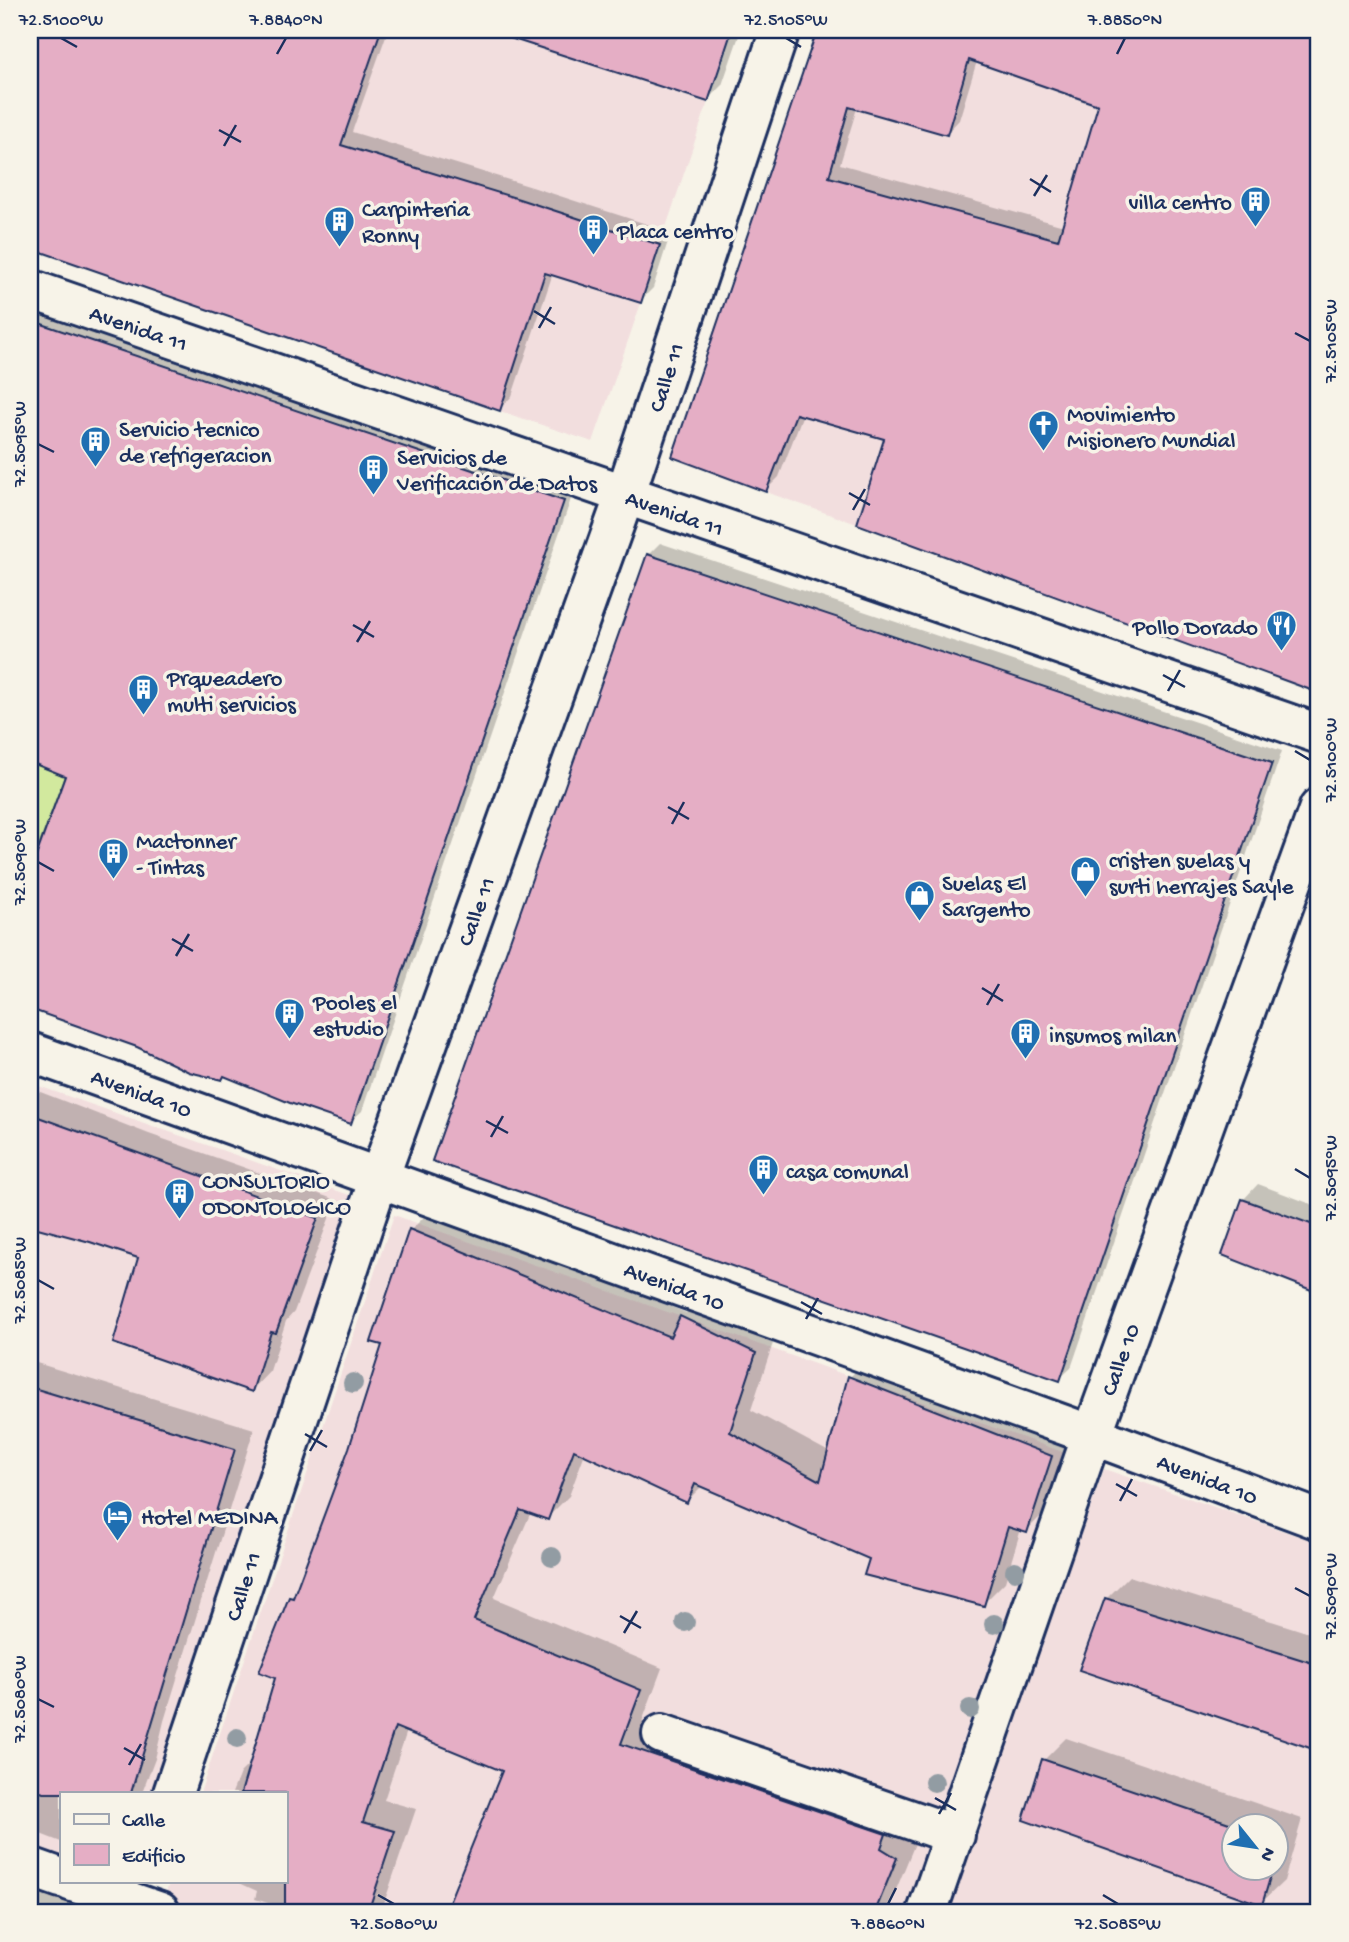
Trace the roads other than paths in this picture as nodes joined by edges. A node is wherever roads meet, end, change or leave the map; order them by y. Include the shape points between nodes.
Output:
1 (780, 30) edge
2 (30, 289) edge
3 (625, 495) junction
4 (1319, 734) edge
5 (1319, 808) edge
6 (30, 1052) edge
7 (379, 1178) junction
8 (1092, 1435) junction
9 (1319, 1520) edge
10 (662, 1734) dead end
11 (173, 1792) edge
12 (955, 1835) junction
13 (30, 1867) edge
14 (60, 1878) edge
15 (73, 1882) edge
16 (143, 1902) edge
17 (927, 1912) edge

1 - 3 street, Calle 11
2 - 3 street, Avenida 11
3 - 4 street, Avenida 11
3 - 7 street, Calle 11
5 - 8 street, Calle 10
6 - 7 street, Avenida 10
7 - 8 street, Avenida 10
7 - 11 street, Calle 11
8 - 9 street, Avenida 10
8 - 12 street, Calle 10
10 - 12 street
12 - 17 street, Calle 10
13 - 14 street
15 - 16 street

